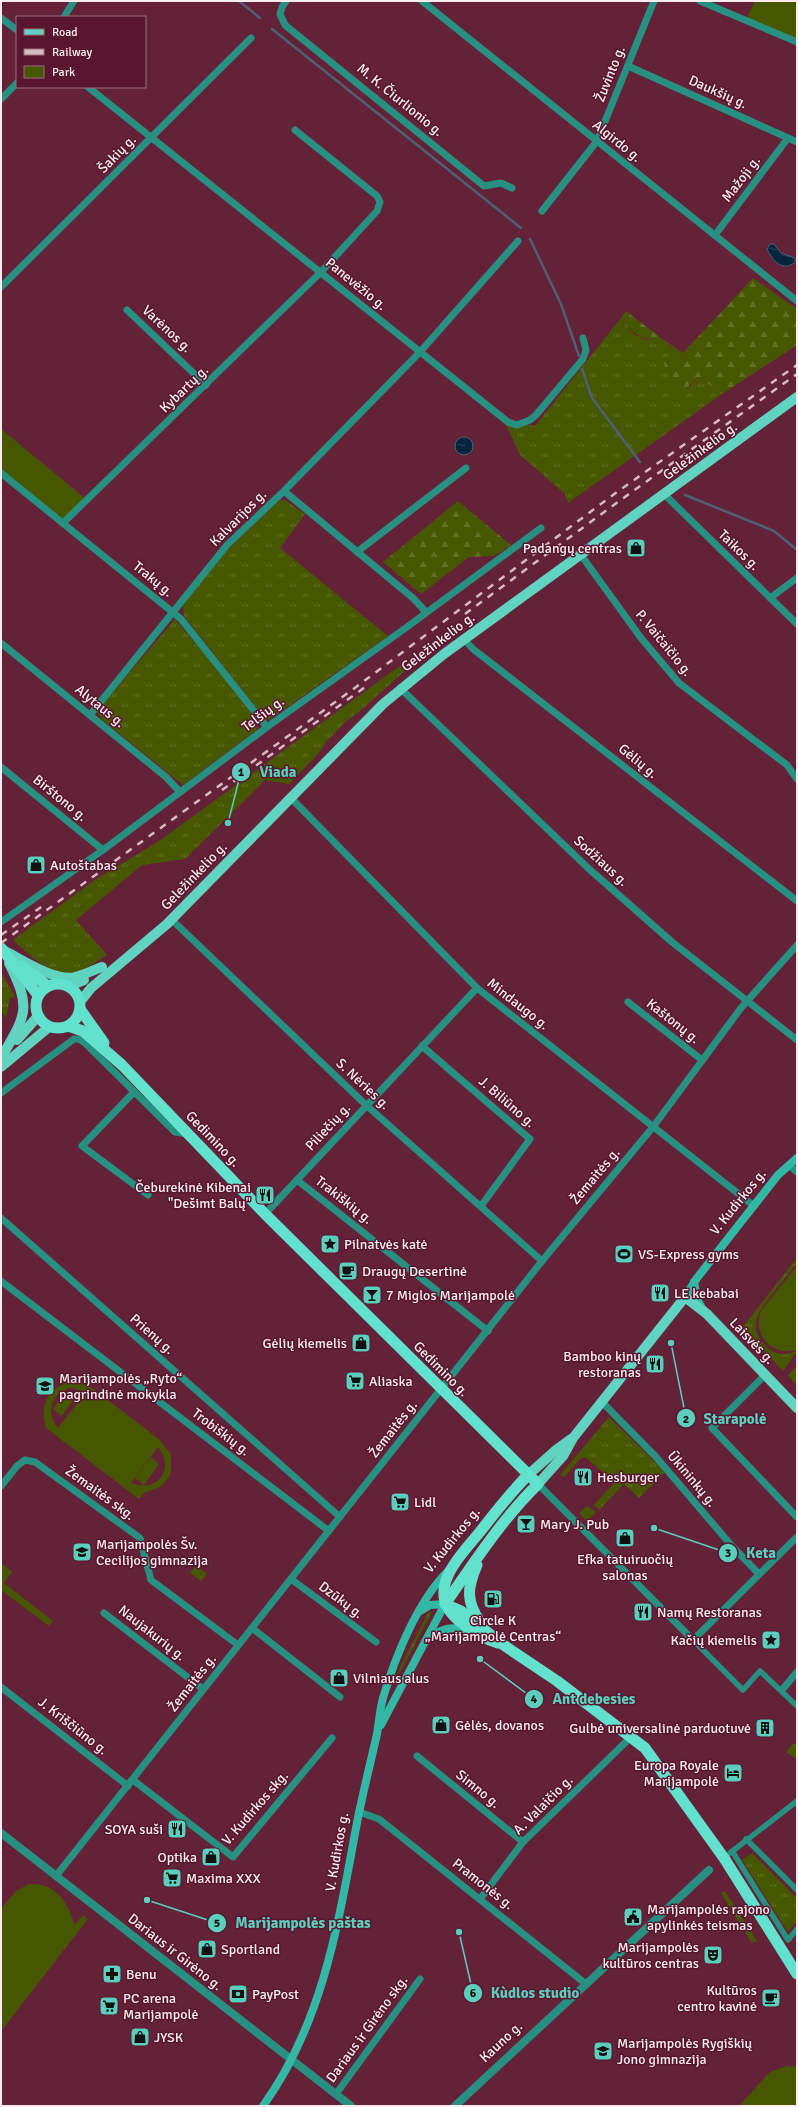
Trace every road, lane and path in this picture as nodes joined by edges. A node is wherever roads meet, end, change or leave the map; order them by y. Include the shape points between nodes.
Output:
1 (74, 1) edge
2 (286, 1) edge
3 (422, 1) edge
4 (654, 1) edge
5 (700, 1) edge
6 (65, 16) edge
7 (1, 18) edge
8 (16, 29) edge
9 (251, 38) dead end
10 (797, 42) edge
11 (628, 66) junction
12 (16, 84) edge
13 (89, 88) edge
14 (1, 99) edge
15 (295, 130) dead end
16 (152, 137) junction
17 (788, 138) junction
18 (597, 141) junction
19 (797, 142) edge
20 (512, 188) dead end
21 (542, 211) dead end
22 (715, 235) junction
23 (518, 241) dead end
24 (321, 272) junction
25 (1, 287) edge
26 (797, 300) edge
27 (127, 310) dead end
28 (583, 338) dead end
29 (420, 352) junction
30 (206, 385) junction
31 (797, 397) edge
32 (466, 468) dead end
33 (1, 473) edge
34 (284, 491) junction
35 (664, 494) junction
36 (63, 523) junction
37 (541, 528) dead end
38 (357, 552) junction
39 (581, 555) junction
40 (797, 578) edge
41 (770, 598) junction
42 (173, 612) junction
43 (426, 612) junction
44 (797, 624) edge
45 (464, 639) junction
46 (1, 643) edge
47 (400, 688) junction
48 (90, 714) junction
49 (267, 727) junction
50 (1, 767) edge
51 (797, 779) edge
52 (180, 792) junction
53 (290, 797) junction
54 (103, 850) junction
55 (797, 901) edge
56 (171, 919) junction
57 (1, 922) edge
58 (797, 945) edge
59 (2, 949) edge
60 (132, 952) junction
61 (11, 960) junction
62 (102, 967) junction
63 (48, 986) junction
64 (68, 986) junction
65 (477, 988) junction
66 (38, 995) junction
67 (748, 1001) junction
68 (628, 1002) dead end
69 (80, 1005) junction
70 (38, 1016) junction
71 (68, 1026) junction
72 (49, 1027) junction
73 (797, 1040) edge
74 (422, 1046) junction
75 (1, 1059) edge
76 (702, 1060) junction
77 (122, 1066) junction
78 (1, 1067) edge
79 (134, 1092) junction
80 (1, 1093) edge
81 (366, 1105) junction
82 (653, 1126) junction
83 (187, 1134) junction
84 (797, 1158) edge
85 (790, 1166) junction
86 (797, 1172) edge
87 (297, 1180) junction
88 (148, 1195) dead end
89 (481, 1206) junction
90 (754, 1206) junction
91 (265, 1214) junction
92 (1, 1218) edge
93 (542, 1261) junction
94 (1, 1281) edge
95 (694, 1282) junction
96 (685, 1297) junction
97 (704, 1311) junction
98 (488, 1331) junction
99 (765, 1375) junction
100 (441, 1390) junction
101 (602, 1402) junction
102 (797, 1408) edge
103 (573, 1438) junction
104 (528, 1475) junction
105 (538, 1484) junction
106 (1, 1486) edge
107 (797, 1516) edge
108 (340, 1517) junction
109 (329, 1531) junction
110 (797, 1537) edge
111 (487, 1545) junction
112 (452, 1566) junction
113 (759, 1574) junction
114 (291, 1579) junction
115 (445, 1604) junction
116 (420, 1612) junction
117 (104, 1613) dead end
118 (252, 1628) junction
119 (481, 1631) junction
120 (425, 1640) junction
121 (693, 1640) junction
122 (376, 1642) dead end
123 (238, 1645) junction
124 (797, 1672) edge
125 (1, 1687) edge
126 (203, 1689) junction
127 (782, 1690) junction
128 (340, 1697) dead end
129 (797, 1706) edge
130 (377, 1732) junction
131 (632, 1736) junction
132 (332, 1738) dead end
133 (417, 1756) dead end
134 (131, 1783) junction
135 (797, 1801) edge
136 (359, 1812) junction
137 (1, 1833) edge
138 (746, 1840) junction
139 (523, 1842) junction
140 (729, 1854) junction
141 (710, 1870) dead end
142 (56, 1876) junction
143 (797, 1890) edge
144 (480, 1899) junction
145 (797, 1929) edge
146 (797, 1974) edge
147 (420, 1979) dead end
148 (586, 1984) junction
149 (291, 2060) junction
150 (336, 2094) junction
151 (263, 2106) edge
152 (351, 2106) edge
153 (457, 2106) edge

1 - 6 street
2 - 20 street, M. K. Čiurlionio g. via 280,14 286,25 484,186 501,183
3 - 18 street, Algirdo g.
4 - 11 street, Žuvinto g.
5 - 10 street
7 - 8 street
9 - 16 street, Šakių g.
11 - 17 street, Daukšių g.
11 - 18 street, Žuvinto g.
12 - 14 street
13 - 16 street, Panevėžio g.
15 - 24 street, Kybartų g. via 377,196 380,202 377,211
16 - 24 street, Panevėžio g.
16 - 25 street, Šakių g.
17 - 19 street, Daukšių g.
17 - 22 street, Mažoji g.
18 - 21 street, Žuvinto g.
18 - 22 street, Algirdo g.
22 - 26 street, Algirdo g.
23 - 29 street
24 - 29 street, Panevėžio g.
24 - 30 street, Kybartų g.
27 - 30 street, Varėnos g.
28 - 29 street, Panevėžio g. via 586,350 583,359 536,415 518,425 508,422
29 - 34 street, Kalvarijos g.
30 - 36 street, Kybartų g.
31 - 35 main road, Geležinkelio g.
32 - 38 street
33 - 36 street, Trakų g.
34 - 38 street
34 - 42 street, Kalvarijos g. via 227,545
35 - 39 main road, Geležinkelio g.
35 - 41 street, Taikos g.
36 - 42 street, Trakų g.
37 - 43 street, Telšių g.
38 - 43 street via 413,598
39 - 45 main road, Geležinkelio g.
39 - 51 street, P. Vaičaičio g. via 652,654 679,683 787,765
40 - 41 street
41 - 44 street, Taikos g.
42 - 48 street, Kalvarijos g.
42 - 49 street, Trakų g. via 191,630
43 - 49 street, Telšių g.
45 - 47 main road, Geležinkelio g.
45 - 55 street, Gėlių g. via 473,649
46 - 48 street, Alytaus g.
47 - 53 main road, Geležinkelio g.
47 - 67 street, Sodžiaus g. via 588,868 672,942
48 - 52 street, Alytaus g. via 166,777
49 - 52 street, Telšių g.
50 - 54 street, Birštono g.
52 - 54 street, Telšių g.
53 - 56 main road, Geležinkelio g.
53 - 65 street, Mindaugo g.
54 - 57 street, Telšių g.
56 - 60 main road, Geležinkelio g.
56 - 81 street, S. Nėries g.
58 - 67 street, Žemaitės g.
59 - 61 highway
59 - 62 main road via 40,969 68,977
59 - 75 main road via 22,992 24,1008 21,1022
60 - 62 main road, Geležinkelio g.
60 - 69 main road, Geležinkelio g. via 91,988
61 - 63 highway
61 - 66 highway
62 - 64 main road, Geležinkelio g. via 84,980
63 - 64 highway
63 - 66 highway
64 - 69 highway via 74,990
65 - 74 street, Piliečių g.
65 - 82 street, Mindaugo g.
66 - 70 highway
67 - 73 street, Sodžiaus g.
67 - 76 street, Žemaitės g.
68 - 76 street, Kaštonų g.
69 - 71 highway via 78,1016
69 - 77 highway, Gedimino g.
70 - 72 highway
70 - 75 main road
71 - 72 highway
71 - 77 highway, Gedimino g. via 83,1031
72 - 78 main road
74 - 81 street, Piliečių g.
74 - 89 street, J. Biliūno g. via 530,1139
76 - 82 street, Žemaitės g.
77 - 83 highway, Gedimino g.
79 - 80 street via 86,1044 76,1039
79 - 83 street via 175,1132
79 - 88 street via 82,1146
81 - 87 street, Piliečių g.
81 - 89 street, S. Nėries g.
82 - 90 street, Mindaugo g.
82 - 93 street, Žemaitės g.
83 - 91 highway, Gedimino g.
84 - 85 main road, V. Kudirkos g.
85 - 86 street
85 - 90 main road, V. Kudirkos g. via 778,1175
87 - 91 street, Piliečių g.
87 - 98 street, Trakiškių g.
89 - 93 street, S. Nėries g.
90 - 95 main road, V. Kudirkos g.
91 - 100 highway, Gedimino g.
92 - 108 street, Prienų g.
93 - 98 street, Žemaitės g.
94 - 109 street, Trobiškių g.
95 - 96 main road, V. Kudirkos g.
95 - 97 main road via 697,1299
96 - 97 main road, Laisvės g.
96 - 101 main road, V. Kudirkos g.
97 - 99 main road, Laisvės g.
98 - 100 street, Žemaitės g.
99 - 102 main road, Laisvės g.
99 - 107 street via 712,1428
100 - 104 highway, Gedimino g.
100 - 108 street, Žemaitės g.
101 - 103 main road, V. Kudirkos g.
101 - 113 street, Ūkininkų g. via 656,1457
103 - 104 main road, V. Kudirkos g.
103 - 105 main road, V. Kudirkos g. via 563,1456
104 - 105 highway, Gedimino g.
104 - 112 highway, V. Kudirkos g. via 509,1494
105 - 111 highway via 525,1496
105 - 121 street, Gedimino g.
106 - 123 street, Žemaitės skg. via 25,1460 35,1462 140,1538 151,1580
108 - 109 street, Žemaitės g.
109 - 114 street, Žemaitės g.
110 - 113 street
111 - 115 highway
111 - 119 highway via 474,1572 469,1596
112 - 115 highway via 445,1584
112 - 116 main road, V. Kudirkos g. via 440,1578
113 - 121 street
114 - 118 street, Žemaitės g.
114 - 122 street, Dzūkų g.
115 - 116 main road via 430,1605
115 - 119 highway via 461,1610
115 - 120 main road, V. Kudirkos g.
116 - 130 main road, V. Kudirkos g. via 390,1678
117 - 126 street, Naujakurių g.
118 - 123 street, Žemaitės g.
118 - 128 street
119 - 120 main road via 446,1628
119 - 131 highway via 558,1681
120 - 130 main road, V. Kudirkos g.
121 - 127 street, Gedimino g. via 743,1690 760,1672
123 - 126 street, Žemaitės g.
124 - 127 street
125 - 134 street, J. Kriščiūno g.
126 - 134 street, Žemaitės g.
127 - 129 street
130 - 136 main road, V. Kudirkos g.
131 - 139 street, A. Valaičio g.
131 - 140 highway via 645,1748
132 - 134 street, V. Kudirkos skg. via 233,1857
133 - 139 street, Simno g.
134 - 142 street, Žemaitės g.
135 - 138 street
136 - 144 street, Pramonės g. via 379,1819
136 - 149 main road, V. Kudirkos g. via 328,1965 311,2017
137 - 142 street, Dariaus ir Girėno g.
138 - 140 street
138 - 143 street
139 - 144 street, A. Valaičio g.
140 - 145 street via 788,1940
140 - 146 highway
141 - 148 street, Kauno g.
142 - 149 street, Dariaus ir Girėno g.
144 - 148 street, Pramonės g.
147 - 150 street, Dariaus ir Girėno skg.
148 - 153 street, Kauno g.
149 - 150 street, Dariaus ir Girėno g.
149 - 151 main road, V. Kudirkos g.
150 - 152 street, Dariaus ir Girėno g.

